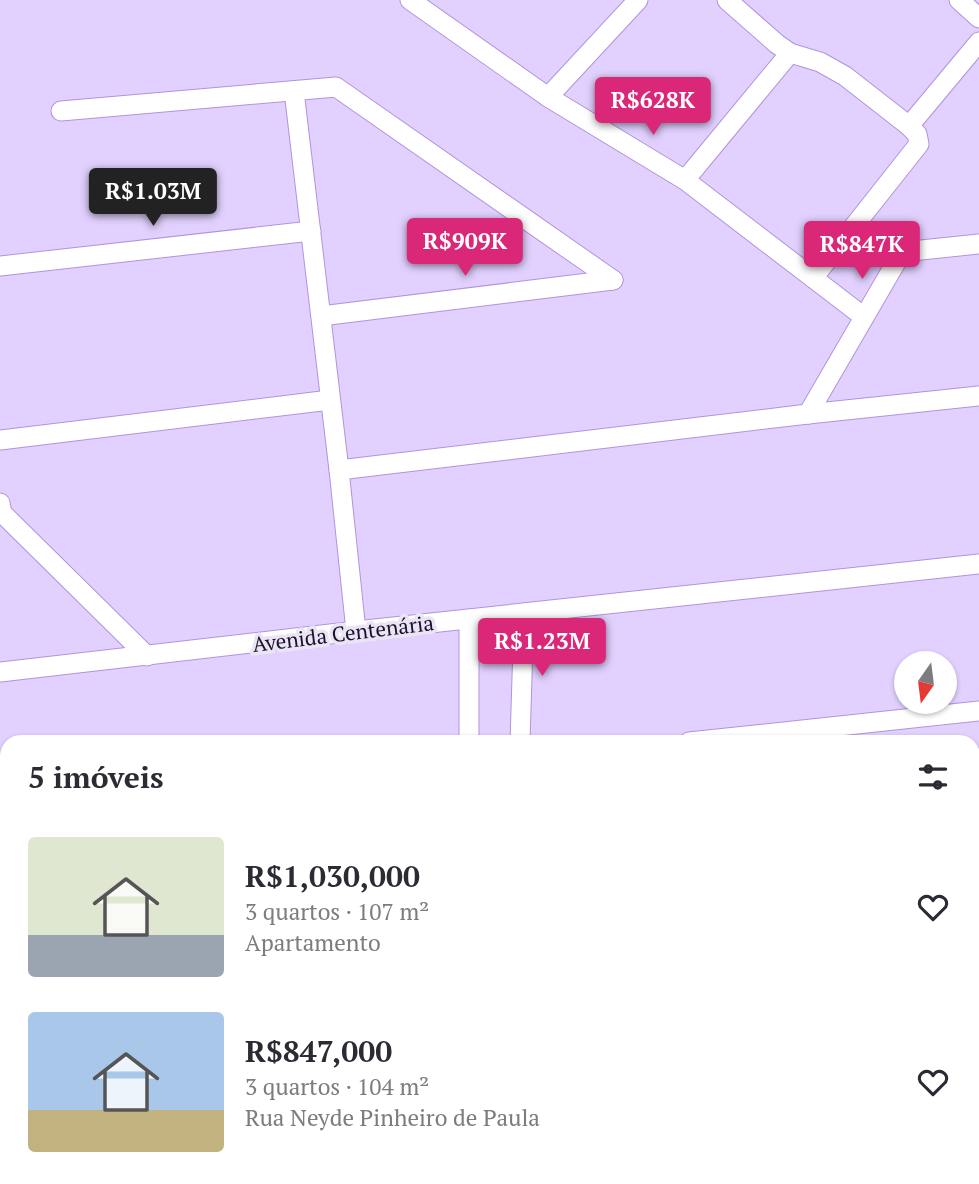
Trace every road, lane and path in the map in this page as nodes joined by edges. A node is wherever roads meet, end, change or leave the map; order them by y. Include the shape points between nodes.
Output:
1 (638, 0) edge
2 (727, 0) edge
3 (959, 0) edge
4 (414, 1) edge
5 (979, 18) edge
6 (979, 42) edge
7 (790, 52) junction
8 (294, 91) junction
9 (548, 97) junction
10 (61, 111) dead end
11 (909, 126) junction
12 (685, 180) junction
13 (311, 231) junction
14 (979, 244) edge
15 (0, 266) edge
16 (813, 278) junction
17 (321, 316) junction
18 (864, 317) junction
19 (979, 396) edge
20 (330, 400) junction
21 (808, 414) junction
22 (0, 440) edge
23 (339, 470) junction
24 (0, 503) edge
25 (979, 564) edge
26 (524, 613) junction
27 (469, 619) junction
28 (356, 631) junction
29 (147, 656) junction
30 (0, 672) edge
31 (979, 711) edge
32 (469, 735) edge
33 (520, 735) edge
34 (754, 735) edge

1 - 9 street
2 - 7 street
3 - 5 street
4 - 9 street
6 - 11 street
7 - 11 street via 845,76
7 - 12 street
8 - 10 street
8 - 13 street
8 - 17 street via 336,87 613,280
9 - 12 street
11 - 16 street via 919,144
12 - 16 street
13 - 15 street
13 - 17 street
14 - 18 street via 902,252
16 - 18 street
17 - 20 street
18 - 21 street
19 - 21 street
20 - 22 street
20 - 23 street
21 - 23 street
23 - 28 street
24 - 29 street via 2,513
25 - 26 street, Avenida Centenária
26 - 27 street, Avenida Centenária
26 - 33 street
27 - 28 street, Avenida Centenária
27 - 32 street
28 - 29 street, Avenida Centenária
29 - 30 street, Avenida Centenária
31 - 34 street

